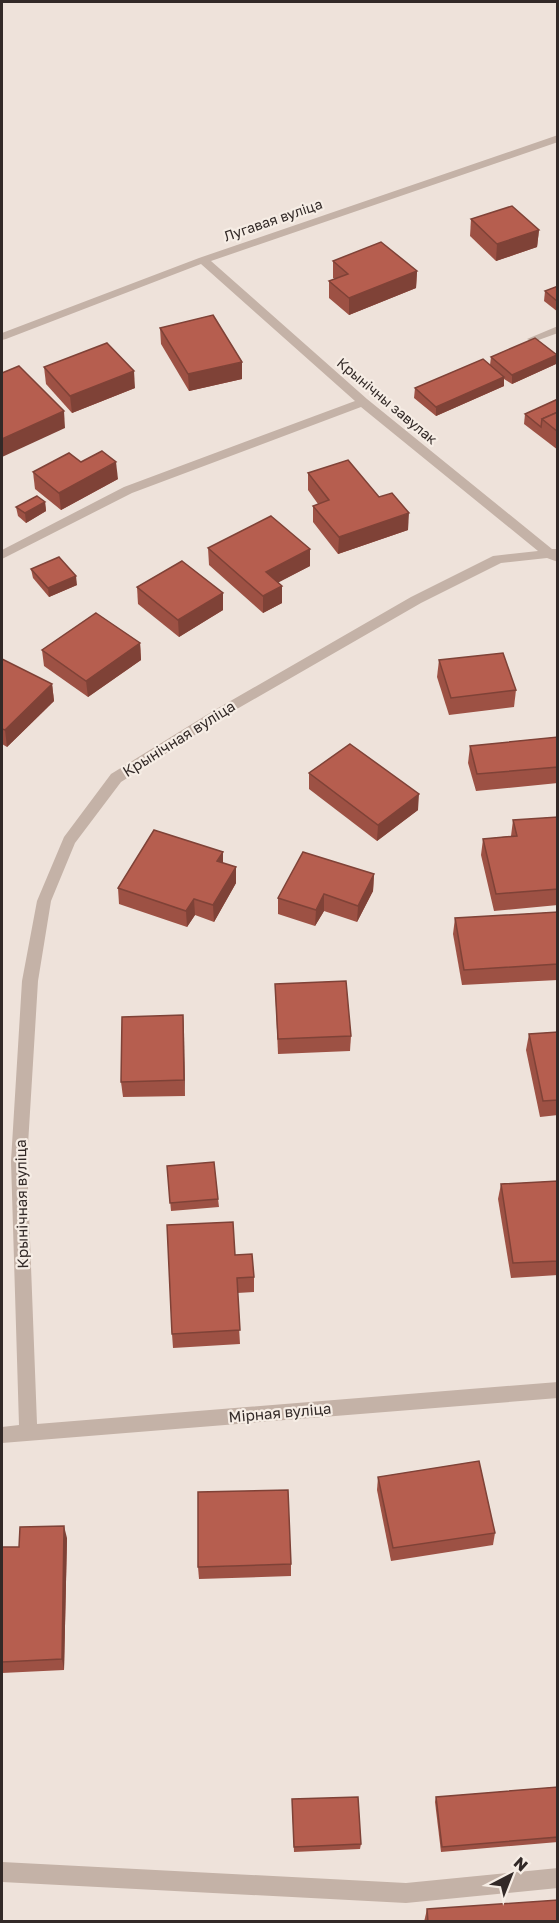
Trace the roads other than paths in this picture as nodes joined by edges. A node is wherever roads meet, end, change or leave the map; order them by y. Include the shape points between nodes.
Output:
1 (558, 138) edge
2 (203, 260) junction
3 (558, 329) edge
4 (2, 337) edge
5 (533, 339) edge
6 (363, 402) junction
7 (2, 555) edge
8 (556, 556) edge
9 (558, 1390) edge
10 (28, 1433) junction
11 (2, 1435) edge
12 (2, 1872) edge
13 (558, 1878) edge

1 - 2 street, Лугавая вуліца
2 - 4 street, Лугавая вуліца
2 - 6 street, Крынічны завулак
3 - 5 street
6 - 7 street via 128,490
6 - 8 street, Крынічны завулак
8 - 10 street, Крынічная вуліца via 498,560 416,600 218,714 116,778 69,841 45,901 30,981 19,1161
9 - 10 street, Мірная вуліца
10 - 11 street, Мірная вуліца
12 - 13 street via 406,1893

